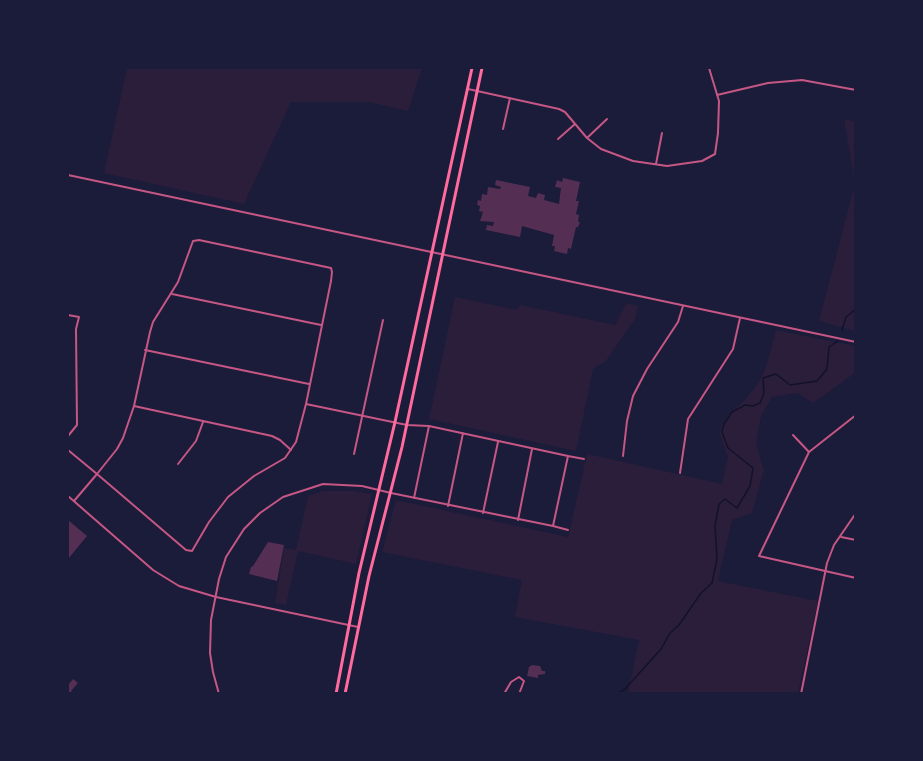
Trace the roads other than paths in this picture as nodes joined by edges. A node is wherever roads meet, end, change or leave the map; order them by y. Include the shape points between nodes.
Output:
1 (472, 68) edge
2 (482, 68) edge
3 (709, 68) edge
4 (468, 89) junction
5 (855, 90) edge
6 (477, 91) junction
7 (717, 96) junction
8 (510, 98) junction
9 (607, 119) dead end
10 (575, 124) junction
11 (503, 129) dead end
12 (662, 133) dead end
13 (587, 138) junction
14 (558, 139) dead end
15 (656, 164) junction
16 (68, 175) edge
17 (431, 253) junction
18 (442, 255) junction
19 (172, 294) junction
20 (683, 306) junction
21 (68, 315) edge
22 (740, 318) junction
23 (383, 320) dead end
24 (321, 325) junction
25 (855, 342) edge
26 (144, 350) junction
27 (309, 384) junction
28 (306, 404) junction
29 (134, 406) junction
30 (855, 415) edge
31 (363, 416) junction
32 (203, 422) junction
33 (395, 422) junction
34 (407, 425) junction
35 (429, 426) junction
36 (463, 433) junction
37 (793, 435) dead end
38 (68, 436) edge
39 (498, 442) junction
40 (533, 448) junction
41 (68, 450) edge
42 (291, 450) junction
43 (809, 452) junction
44 (354, 454) dead end
45 (568, 456) junction
46 (623, 456) dead end
47 (584, 459) dead end
48 (178, 464) dead end
49 (680, 473) dead end
50 (97, 474) junction
51 (380, 490) junction
52 (391, 493) junction
53 (68, 496) edge
54 (414, 498) junction
55 (74, 501) junction
56 (448, 506) junction
57 (483, 513) junction
58 (855, 513) edge
59 (518, 520) junction
60 (553, 526) junction
61 (568, 530) dead end
62 (841, 537) junction
63 (855, 540) edge
64 (359, 573) junction
65 (825, 573) junction
66 (369, 576) junction
67 (855, 578) edge
68 (216, 597) junction
69 (349, 625) junction
70 (358, 627) junction
71 (219, 693) edge
72 (336, 693) edge
73 (345, 693) edge
74 (504, 693) edge
75 (519, 693) edge
76 (801, 693) edge

1 - 4 main road
2 - 6 main road
3 - 7 street
4 - 6 street
4 - 17 main road
5 - 7 street via 802,80 768,82
6 - 8 street
6 - 18 main road
7 - 15 street via 714,156 667,166
8 - 10 street via 559,108
8 - 11 street
9 - 13 street
10 - 13 street
10 - 14 street
12 - 15 street
13 - 15 street via 613,155
16 - 17 street
17 - 18 street
17 - 33 main road
18 - 20 street
18 - 34 main road
19 - 24 street
19 - 24 street via 195,240 331,268
19 - 26 street via 153,322
20 - 22 street
20 - 46 street via 678,322 633,396
21 - 38 street via 79,317 76,424
22 - 25 street
22 - 49 street via 733,349 688,419
23 - 31 street
24 - 27 street
26 - 27 street
26 - 29 street
27 - 28 street
28 - 31 street
28 - 42 street
29 - 32 street
29 - 50 street via 120,444
30 - 43 street
31 - 33 street
31 - 44 street
32 - 42 street via 272,436
32 - 48 street via 196,441
33 - 34 street
33 - 51 main road
34 - 35 street
34 - 52 main road
35 - 36 street
35 - 54 street
36 - 39 street
36 - 56 street
37 - 43 street
39 - 40 street
39 - 57 street
40 - 45 street
40 - 59 street
41 - 50 street
42 - 50 street via 228,497 192,550 186,550
43 - 65 street via 759,556
45 - 47 street
45 - 60 street
50 - 55 street
51 - 52 street
51 - 64 main road
51 - 68 street via 323,484 271,504 232,545
52 - 54 street
52 - 66 main road
53 - 55 street
54 - 56 street
55 - 68 street via 167,580
56 - 57 street
57 - 59 street
58 - 62 street
59 - 60 street
60 - 61 street
62 - 63 street
62 - 65 street via 830,554
64 - 66 main road
64 - 69 main road
65 - 67 street
65 - 76 street
66 - 70 main road
68 - 69 street
68 - 71 street via 210,653
69 - 70 street
69 - 72 main road
70 - 73 main road
74 - 75 street via 519,677 524,681

